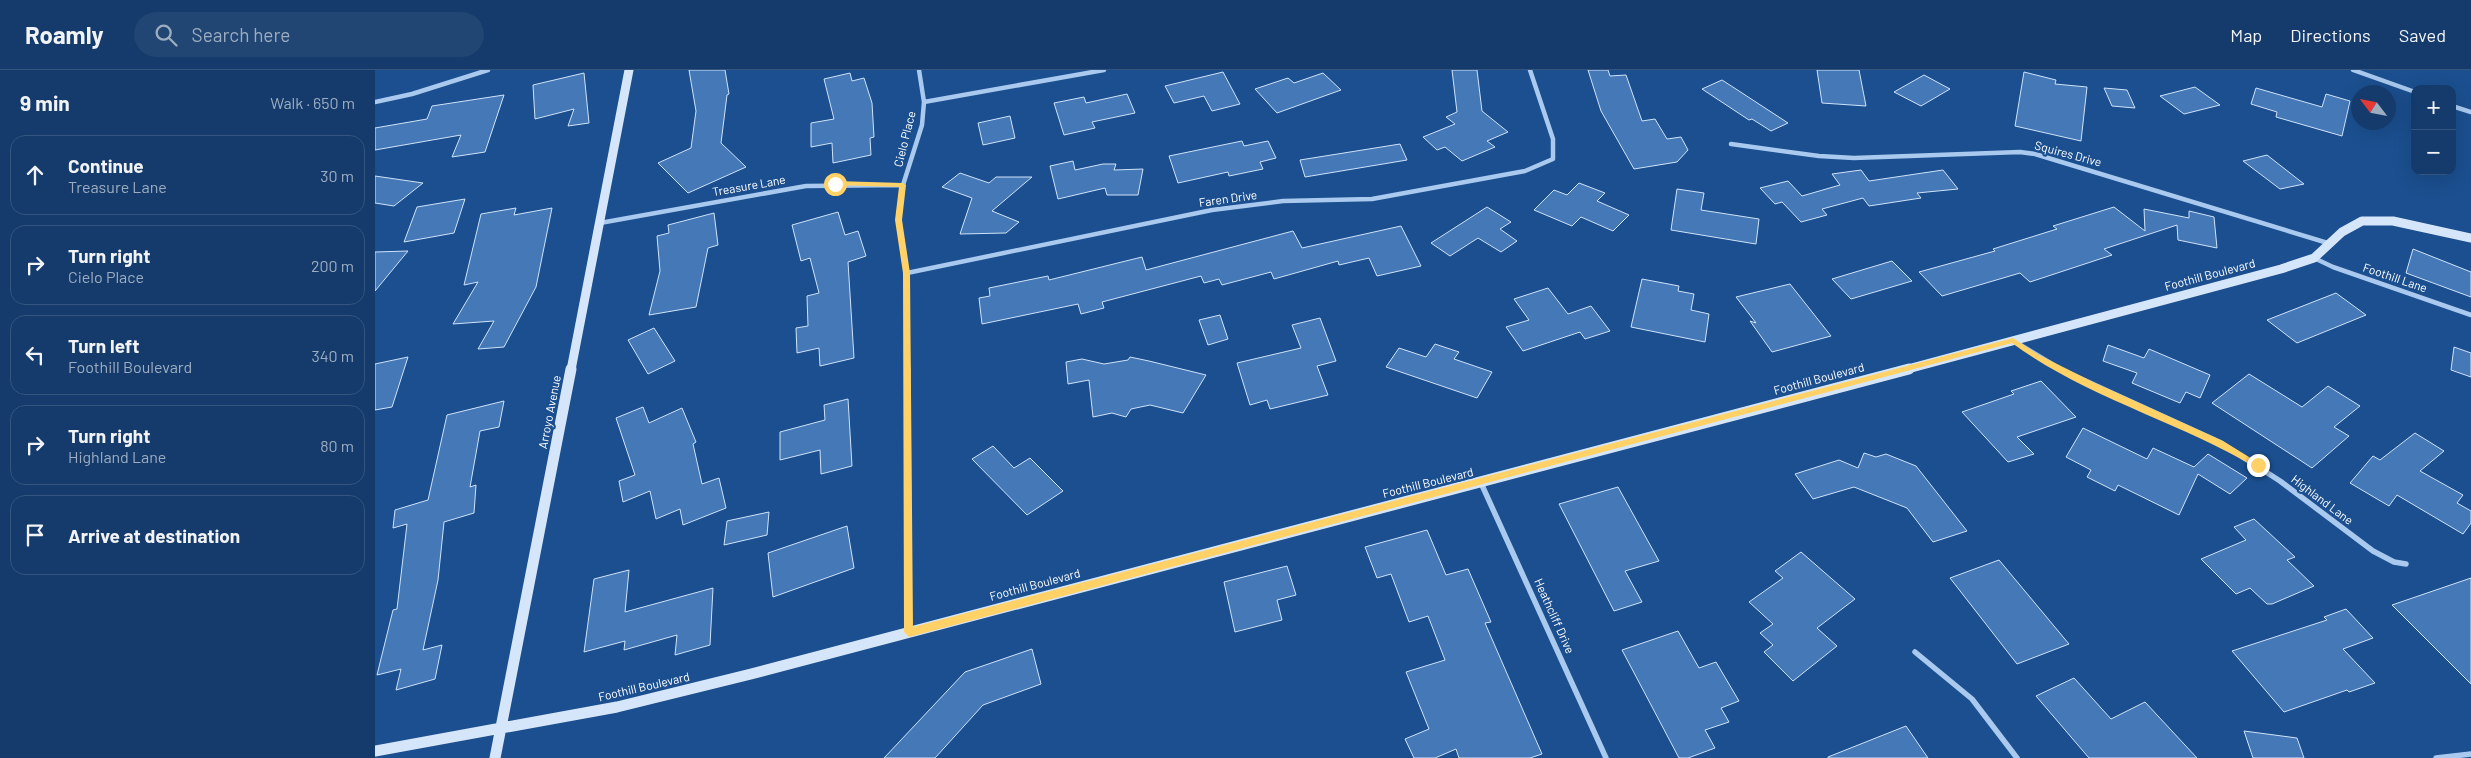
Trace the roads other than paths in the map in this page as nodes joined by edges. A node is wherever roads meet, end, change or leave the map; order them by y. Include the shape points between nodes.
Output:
1 (488, 70) edge
2 (629, 70) edge
3 (919, 70) edge
4 (1105, 70) edge
5 (1530, 70) edge
6 (2353, 70) edge
7 (2411, 91) edge
8 (375, 102) edge
9 (924, 102) junction
10 (2456, 107) edge
11 (2471, 112) edge
12 (1731, 144) dead end
13 (903, 185) junction
14 (600, 223) junction
15 (2471, 238) edge
16 (2331, 244) junction
17 (2314, 258) junction
18 (907, 273) junction
19 (2471, 315) edge
20 (2013, 340) junction
21 (1481, 483) junction
22 (2406, 564) dead end
23 (909, 632) junction
24 (1915, 652) dead end
25 (501, 728) junction
26 (375, 751) edge
27 (2471, 754) edge
28 (495, 758) edge
29 (1606, 758) edge
30 (2017, 758) edge
31 (2436, 758) edge

1 - 8 street
2 - 14 street, Arroyo Avenue
3 - 9 street, Cielo Place
4 - 9 street
5 - 18 street, Faren Drive via 1553,139 1553,159 1525,171 1372,199 1283,201 1211,210
6 - 7 street
9 - 13 street, Cielo Place via 922,125
10 - 11 street
12 - 16 street, Squires Drive via 1854,158 2035,154
13 - 14 street, Treasure Lane via 806,186
13 - 18 street, Cielo Place via 899,220
14 - 25 street, Arroyo Avenue
15 - 16 street, Foothill Boulevard via 2412,224 2378,220 2353,224
16 - 17 street, Foothill Boulevard
17 - 19 street, Foothill Lane via 2333,268
17 - 20 street, Foothill Boulevard
18 - 23 street, Cielo Place
20 - 21 street, Foothill Boulevard
20 - 22 street, Highland Lane via 2036,357 2092,385 2221,443 2258,465 2373,551 2394,562
21 - 23 street, Foothill Boulevard
21 - 29 street, Heathcliff Drive
23 - 25 street, Foothill Boulevard via 617,707
24 - 30 street via 1972,699
25 - 26 street, Foothill Boulevard
25 - 28 street, Arroyo Avenue
27 - 31 street

